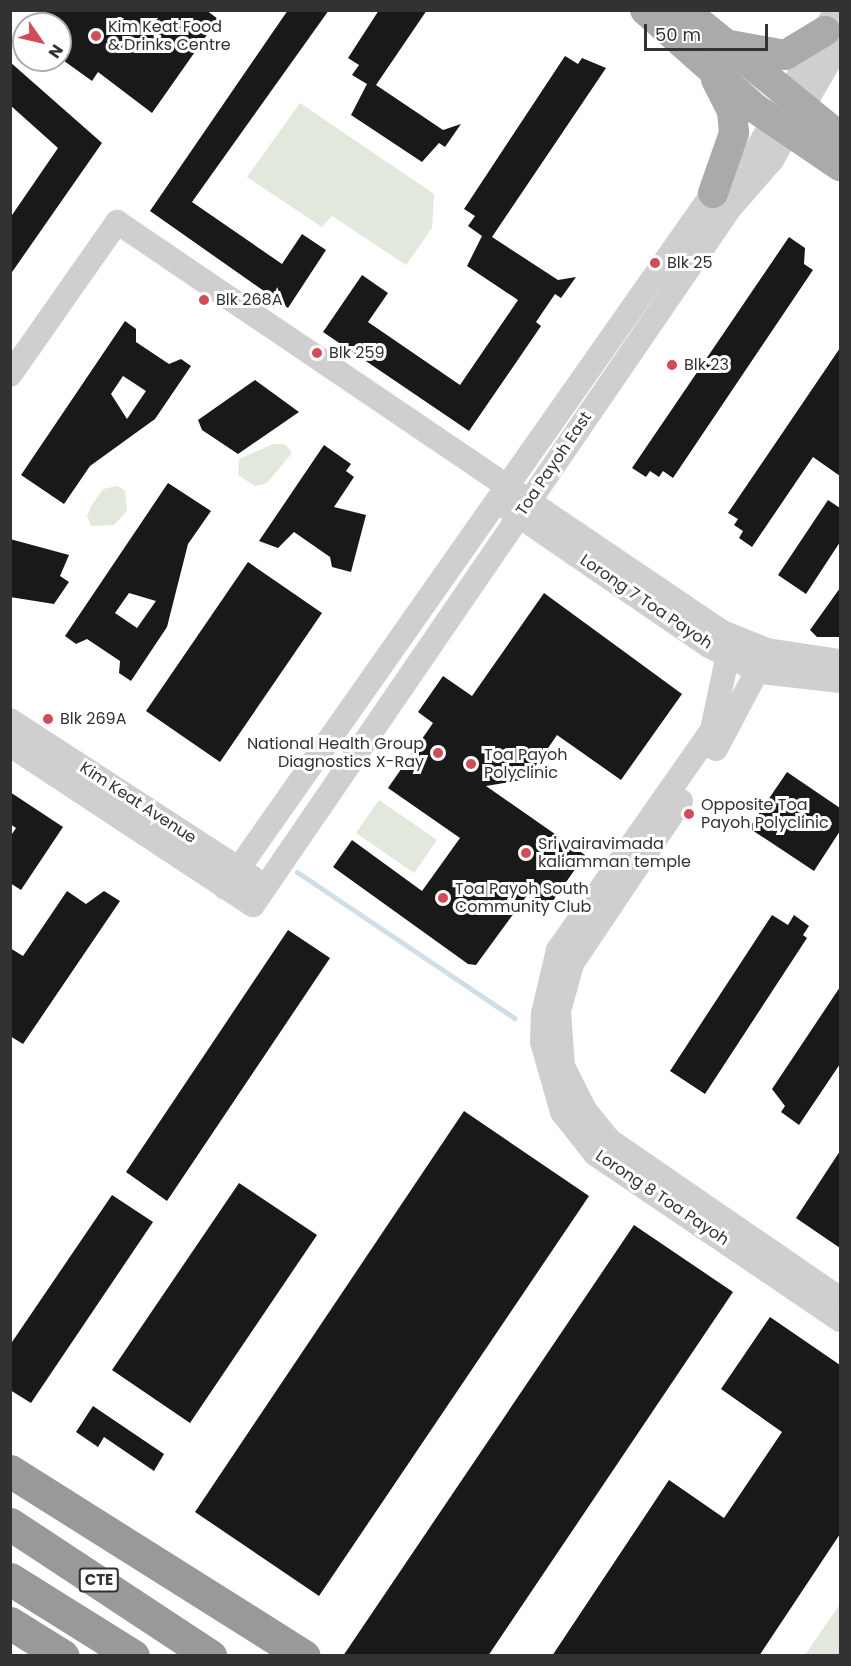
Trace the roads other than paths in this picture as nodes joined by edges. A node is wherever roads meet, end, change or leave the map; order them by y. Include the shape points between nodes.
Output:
1 (645, 10) edge
2 (684, 10) edge
3 (834, 28) edge
4 (727, 44) junction
5 (714, 75) junction
6 (788, 117) junction
7 (840, 137) edge
8 (840, 166) edge
9 (713, 193) junction
10 (10, 375) edge
11 (503, 494) junction
12 (524, 508) junction
13 (728, 654) junction
14 (840, 660) edge
15 (763, 661) junction
16 (794, 678) junction
17 (840, 681) edge
18 (10, 720) edge
19 (734, 722) junction
20 (10, 745) edge
21 (232, 878) junction
22 (266, 885) joint
23 (840, 1299) edge
24 (840, 1320) edge
25 (10, 1471) edge
26 (10, 1524) edge
27 (10, 1579) edge
28 (10, 1623) edge
29 (197, 1648) edge
30 (63, 1656) edge
31 (133, 1656) edge
32 (229, 1656) edge
33 (304, 1656) edge

1 - 5 main road
2 - 4 main road
3 - 4 main road via 785,55
3 - 6 street, Toa Payoh East
4 - 6 main road
5 - 6 main road
5 - 9 main road via 732,111 734,133
6 - 7 main road
6 - 8 main road
6 - 9 street, Toa Payoh East
6 - 12 street, Toa Payoh East
9 - 11 street, Toa Payoh East
10 - 11 street, Toa Payoh East via 113,228
11 - 12 street, Lorong 7 Toa Payoh
11 - 21 street, Toa Payoh East
12 - 13 street, Lorong 7 Toa Payoh
12 - 15 street, Lorong 7 Toa Payoh
12 - 22 street, Toa Payoh East
13 - 15 street, Lorong 7 Toa Payoh
13 - 24 street, Lorong 8 Toa Payoh via 712,730 558,950 543,1013 542,1042 562,1112 595,1154
14 - 15 street, Lorong 7 Toa Payoh
15 - 16 street, Lorong 7 Toa Payoh
15 - 19 street, Lorong 8 Toa Payoh
16 - 17 street, Lorong 7 Toa Payoh
16 - 19 street
18 - 21 street, Kim Keat Avenue
19 - 23 street, Lorong 8 Toa Payoh via 572,964 559,1011 563,1066 585,1110 609,1140
20 - 21 street, Kim Keat Avenue
21 - 22 street, Kim Keat Avenue
25 - 33 highway
26 - 29 highway, CTE
27 - 31 highway, CTE
28 - 30 highway
29 - 32 highway via 214,1646

